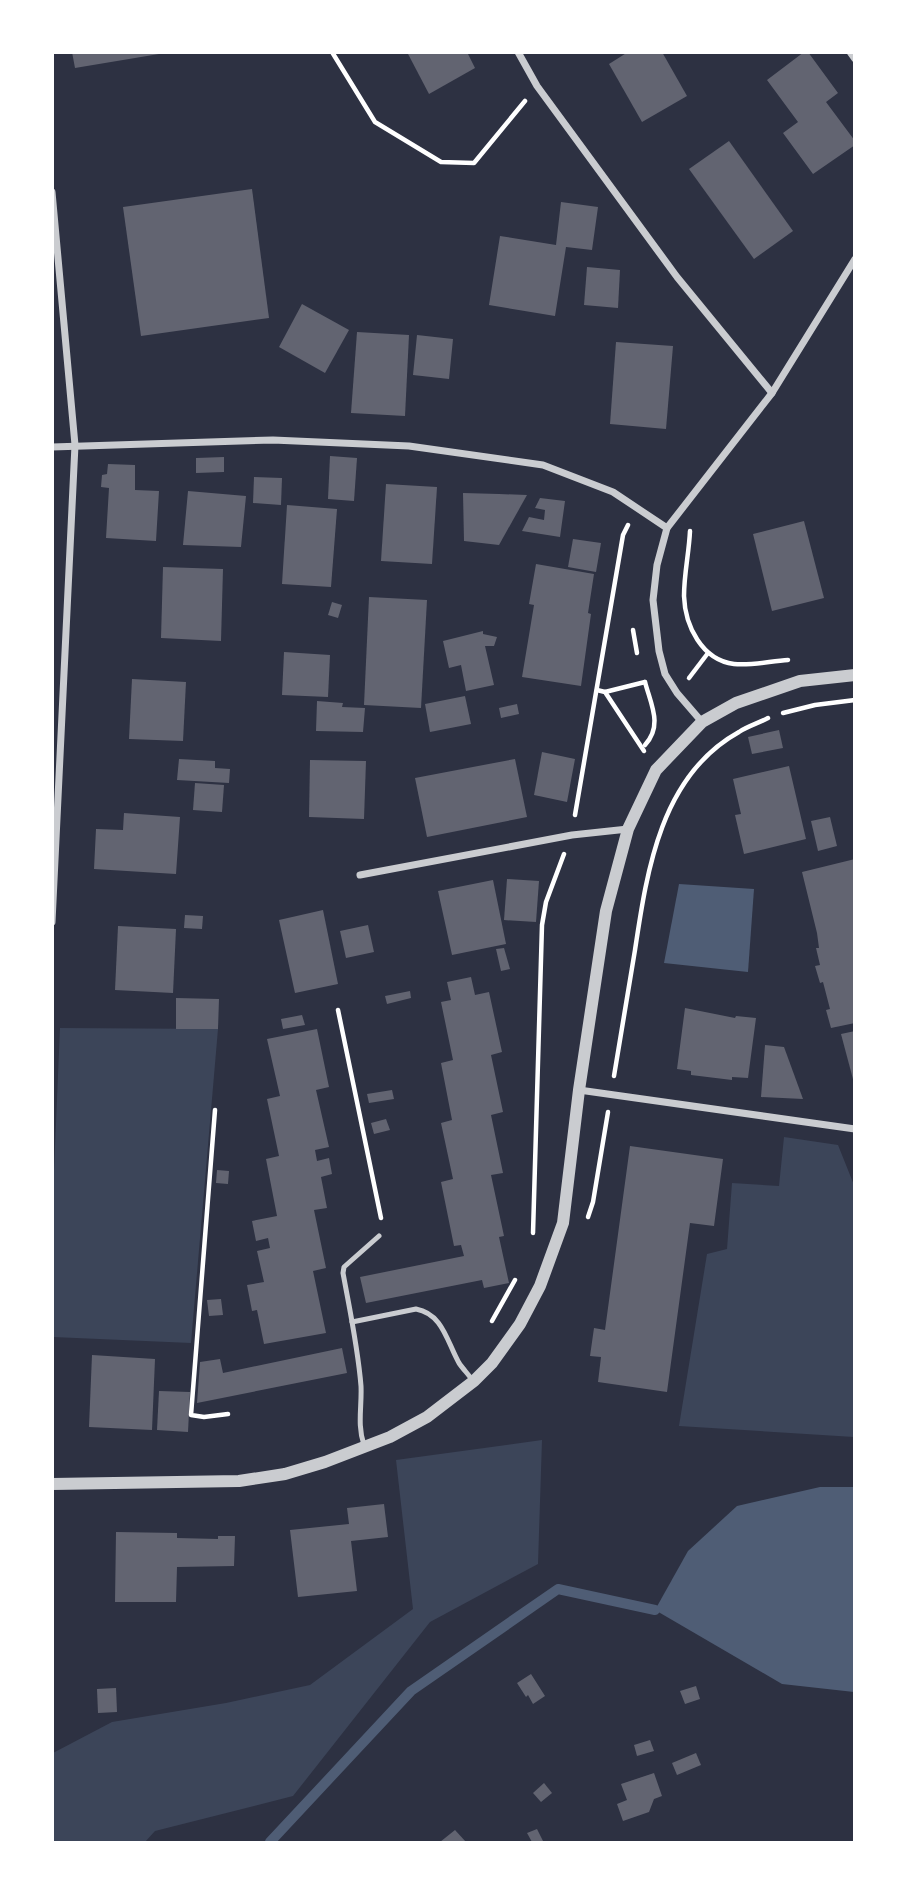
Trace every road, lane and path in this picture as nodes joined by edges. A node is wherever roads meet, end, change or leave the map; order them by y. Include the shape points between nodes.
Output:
1 (332, 52) edge
2 (518, 52) edge
3 (850, 52) edge
4 (855, 59) edge
5 (537, 86) junction
6 (52, 192) edge
7 (855, 259) edge
8 (772, 393) junction
9 (75, 445) junction
10 (52, 447) edge
11 (693, 495) junction
12 (637, 508) junction
13 (667, 528) junction
14 (633, 630) dead end
15 (638, 657) dead end
16 (790, 660) dead end
17 (855, 675) edge
18 (643, 676) dead end
19 (645, 682) junction
20 (597, 690) junction
21 (606, 692) junction
22 (855, 700) edge
23 (702, 722) junction
24 (642, 748) junction
25 (656, 770) junction
26 (675, 799) junction
27 (628, 829) junction
28 (572, 835) junction
29 (360, 875) dead end
30 (52, 922) edge
31 (338, 1010) dead end
32 (579, 1090) junction
33 (611, 1095) junction
34 (215, 1110) dead end
35 (855, 1129) edge
36 (586, 1224) dead end
37 (379, 1236) joint
38 (531, 1240) dead end
39 (520, 1272) dead end
40 (352, 1322) junction
41 (487, 1330) dead end
42 (474, 1381) junction
43 (228, 1414) dead end
44 (365, 1448) junction
45 (52, 1484) edge

1 - 5 path via 375,122 441,162 474,163
2 - 5 street
3 - 4 street
5 - 8 street via 677,277
6 - 9 street
7 - 8 street
8 - 11 street
9 - 10 street
9 - 12 street via 273,440 409,446 544,465 613,492
9 - 30 street
11 - 13 street
11 - 16 path via 684,599 696,639 724,662
12 - 13 street
12 - 20 path via 623,535
13 - 23 street via 653,600 659,651 665,674
14 - 15 path
17 - 23 street via 800,681 736,703
18 - 19 path
19 - 21 path
19 - 24 path via 656,726
20 - 21 path
20 - 28 path
21 - 24 path
22 - 26 path via 776,714 737,732 710,755
23 - 25 street
24 - 25 path
25 - 26 path
25 - 27 street
26 - 33 path via 657,839 643,896
27 - 28 street
27 - 32 street via 606,911
28 - 29 street
28 - 38 path via 542,925
31 - 37 path via 381,1222
32 - 33 street
32 - 42 street via 563,1223 554,1248 520,1324
33 - 35 street
33 - 36 path
34 - 43 path via 191,1415
37 - 40 lane via 344,1267
39 - 41 path
40 - 42 lane via 426,1311 436,1318 460,1365
40 - 44 lane via 361,1388 359,1431
42 - 44 street via 427,1417
44 - 45 street via 285,1475

